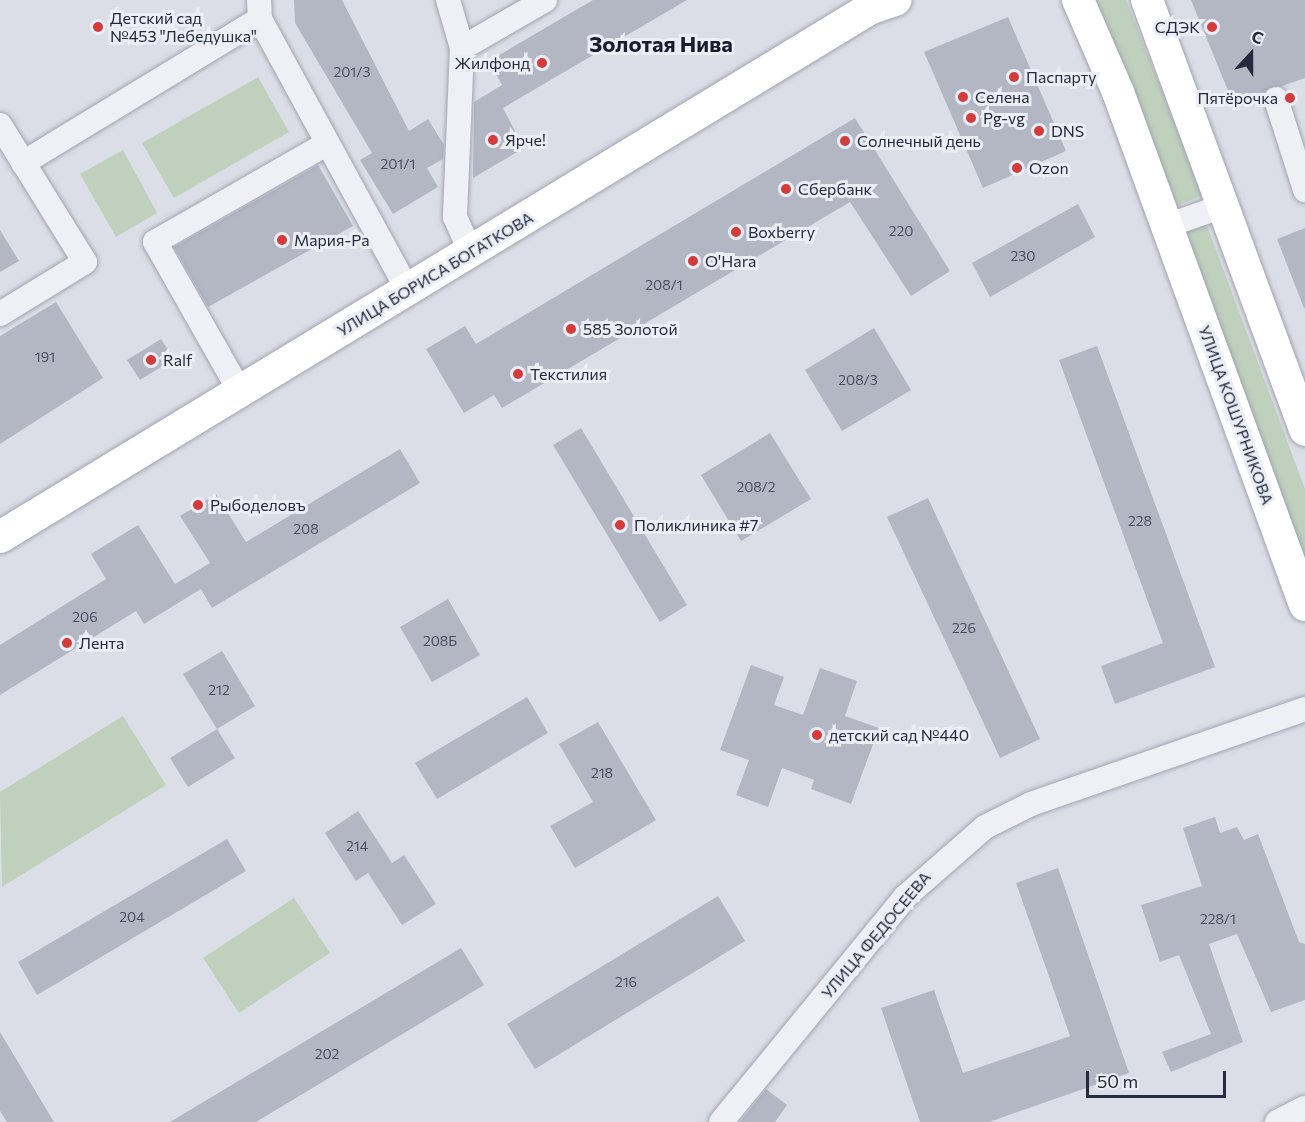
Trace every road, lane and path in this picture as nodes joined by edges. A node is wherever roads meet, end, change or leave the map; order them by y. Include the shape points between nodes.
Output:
1 (448, 0) edge
2 (545, 0) edge
3 (1078, 0) edge
4 (1147, 0) edge
5 (880, 3) edge
6 (260, 10) edge
7 (462, 48) junction
8 (1276, 99) dead end
9 (0, 125) edge
10 (328, 143) junction
11 (23, 163) junction
12 (1305, 190) edge
13 (1223, 206) junction
14 (1166, 226) junction
15 (471, 253) junction
16 (407, 289) junction
17 (0, 314) edge
18 (238, 388) junction
19 (1305, 430) edge
20 (0, 537) edge
21 (1305, 605) edge
22 (1305, 709) edge
23 (1305, 1108) edge
24 (721, 1122) edge
25 (1277, 1122) edge

1 - 7 street
2 - 7 street
3 - 14 main road, УЛИЦА КОШУРНИКОВА
4 - 13 main road
5 - 15 main road, УЛИЦА БОРИСА БОГАТКОВА
6 - 10 street
6 - 11 street
7 - 15 street via 455,218
8 - 12 street
9 - 11 street
10 - 16 street
10 - 18 street via 154,242
11 - 17 street via 85,262
13 - 14 street
13 - 19 main road
14 - 21 main road, УЛИЦА КОШУРНИКОВА
15 - 16 main road, УЛИЦА БОРИСА БОГАТКОВА
16 - 18 main road, УЛИЦА БОРИСА БОГАТКОВА
18 - 20 main road, УЛИЦА БОРИСА БОГАТКОВА
22 - 24 street, УЛИЦА ФЕДОСЕЕВА via 1031,804 985,826 905,897
23 - 25 street

